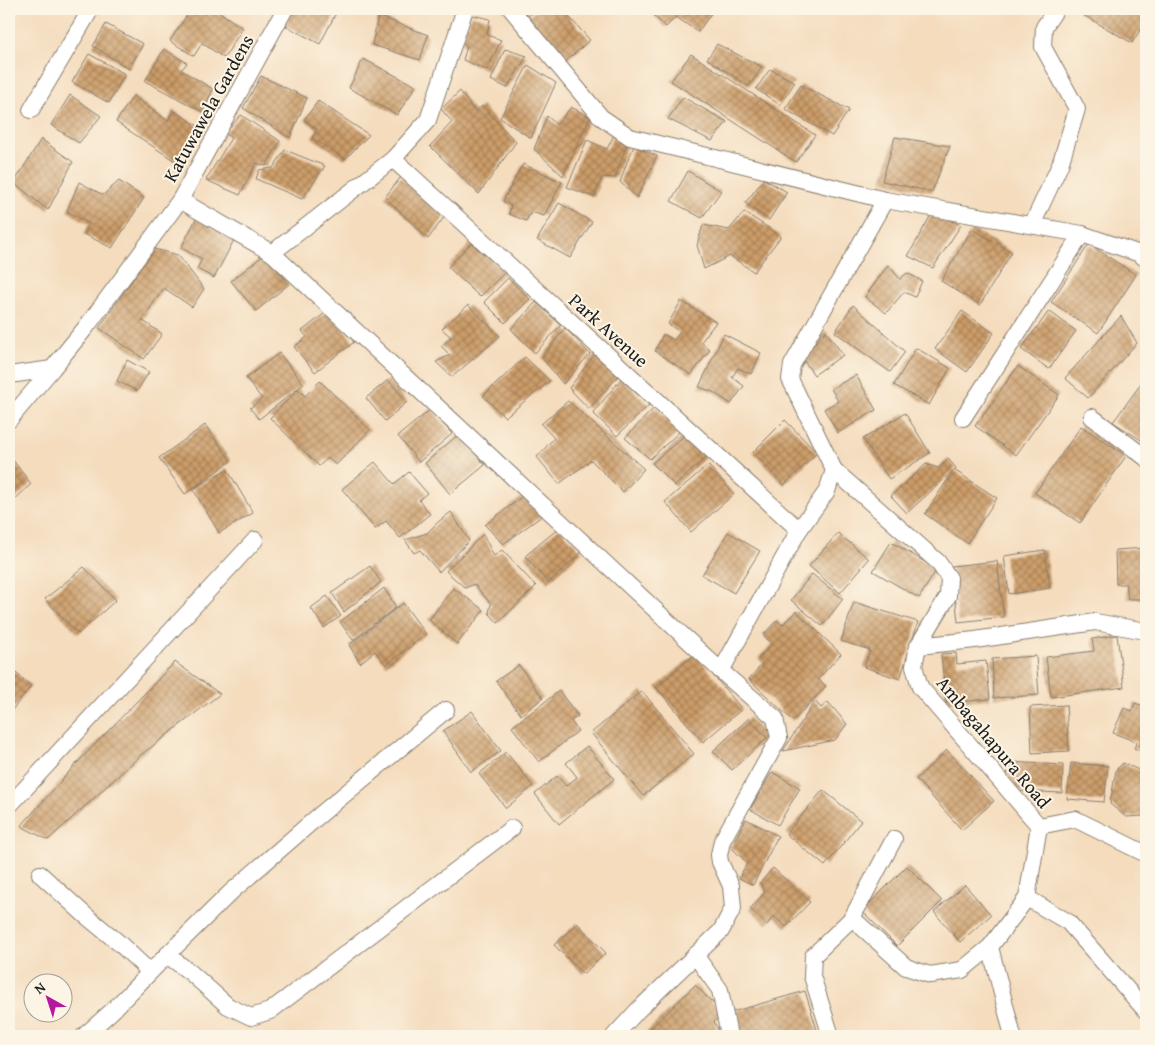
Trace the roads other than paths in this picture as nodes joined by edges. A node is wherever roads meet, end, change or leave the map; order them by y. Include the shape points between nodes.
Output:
1 (91, 9) edge
2 (285, 9) edge
3 (465, 9) edge
4 (511, 9) edge
5 (1056, 9) edge
6 (31, 110) dead end
7 (393, 159) junction
8 (180, 200) junction
9 (885, 200) junction
10 (1032, 225) junction
11 (1082, 234) junction
12 (272, 253) junction
13 (1146, 259) edge
14 (52, 369) junction
15 (9, 375) edge
16 (1092, 417) dead end
17 (963, 418) dead end
18 (9, 420) edge
19 (1146, 458) edge
20 (834, 470) junction
21 (799, 530) junction
22 (256, 540) dead end
23 (1146, 631) edge
24 (918, 646) junction
25 (721, 671) junction
26 (446, 710) dead end
27 (9, 806) edge
28 (1039, 826) junction
29 (512, 828) dead end
30 (894, 839) dead end
31 (1146, 854) edge
32 (40, 874) dead end
33 (1027, 898) junction
34 (852, 918) junction
35 (990, 947) junction
36 (167, 955) junction
37 (695, 955) junction
38 (150, 972) junction
39 (1146, 1011) edge
40 (84, 1036) edge
41 (614, 1036) edge
42 (728, 1036) edge
43 (831, 1036) edge
44 (1013, 1036) edge

1 - 6 street
2 - 8 street, Katuwawela Gardens
3 - 7 street via 428,120
4 - 9 street via 601,117 630,137
5 - 10 street via 1044,27 1043,47 1076,109 1060,164
7 - 12 street
7 - 21 street, Park Avenue
8 - 12 street
8 - 14 street, Katuwawela Gardens
9 - 10 street
9 - 20 street via 792,365 790,379
10 - 11 street
11 - 13 street
11 - 17 street
12 - 25 street
14 - 15 street
14 - 18 street, Katuwawela Gardens
16 - 19 street
20 - 21 street via 827,491
20 - 24 street via 938,562 949,578 948,596
21 - 25 street
22 - 27 street
23 - 24 street via 1095,622
24 - 28 street, Ambagahapura Road via 914,666 920,687
25 - 37 street via 775,718 779,738 722,841 720,862 731,886 734,908 720,931
26 - 36 street via 231,892
28 - 31 street via 1075,819
28 - 33 street, Ambagahapura Road
29 - 36 street via 270,1011 251,1017 228,1006
30 - 34 street
32 - 38 street
33 - 35 street
33 - 39 street via 1068,922
34 - 35 street via 906,967 930,975 962,970
34 - 43 street via 814,956 812,976
35 - 44 street
36 - 38 street
37 - 41 street
37 - 42 street via 720,990
38 - 40 street

